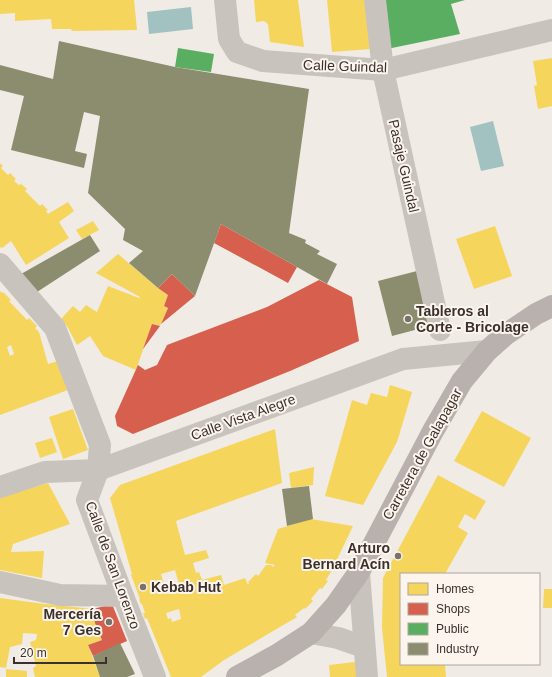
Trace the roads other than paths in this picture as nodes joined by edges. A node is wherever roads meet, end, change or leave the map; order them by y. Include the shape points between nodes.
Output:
1 (225, 0) edge
2 (375, 0) edge
3 (552, 30) edge
4 (383, 70) junction
5 (0, 264) edge
6 (552, 306) edge
7 (440, 330) dead end
8 (487, 351) junction
9 (98, 470) junction
10 (0, 487) edge
11 (358, 572) junction
12 (0, 582) edge
13 (123, 596) junction
14 (311, 633) junction
15 (364, 647) junction
16 (155, 677) edge
17 (237, 677) edge
18 (367, 677) edge

1 - 4 street, Calle Guindal via 229,39 237,52 263,61
2 - 4 street, Pasaje Guindal
3 - 4 street, Calle Guindal
4 - 7 street, Pasaje Guindal
5 - 9 street, Calle de San Lorenzo via 55,328 100,445
6 - 8 main road, Carretera de Galapagar via 505,335
8 - 9 street, Calle Vista Alegre via 403,358
8 - 11 main road, Carretera de Galapagar via 462,380
9 - 10 street, Calle Vista Alegre via 45,472
9 - 13 street, Calle de San Lorenzo via 87,500
11 - 14 main road, Carretera de Galapagar via 336,605
11 - 15 street
12 - 13 street via 60,595
13 - 16 street, Calle de San Lorenzo
14 - 15 street via 338,638
14 - 17 main road, Carretera de Galapagar
15 - 18 street

